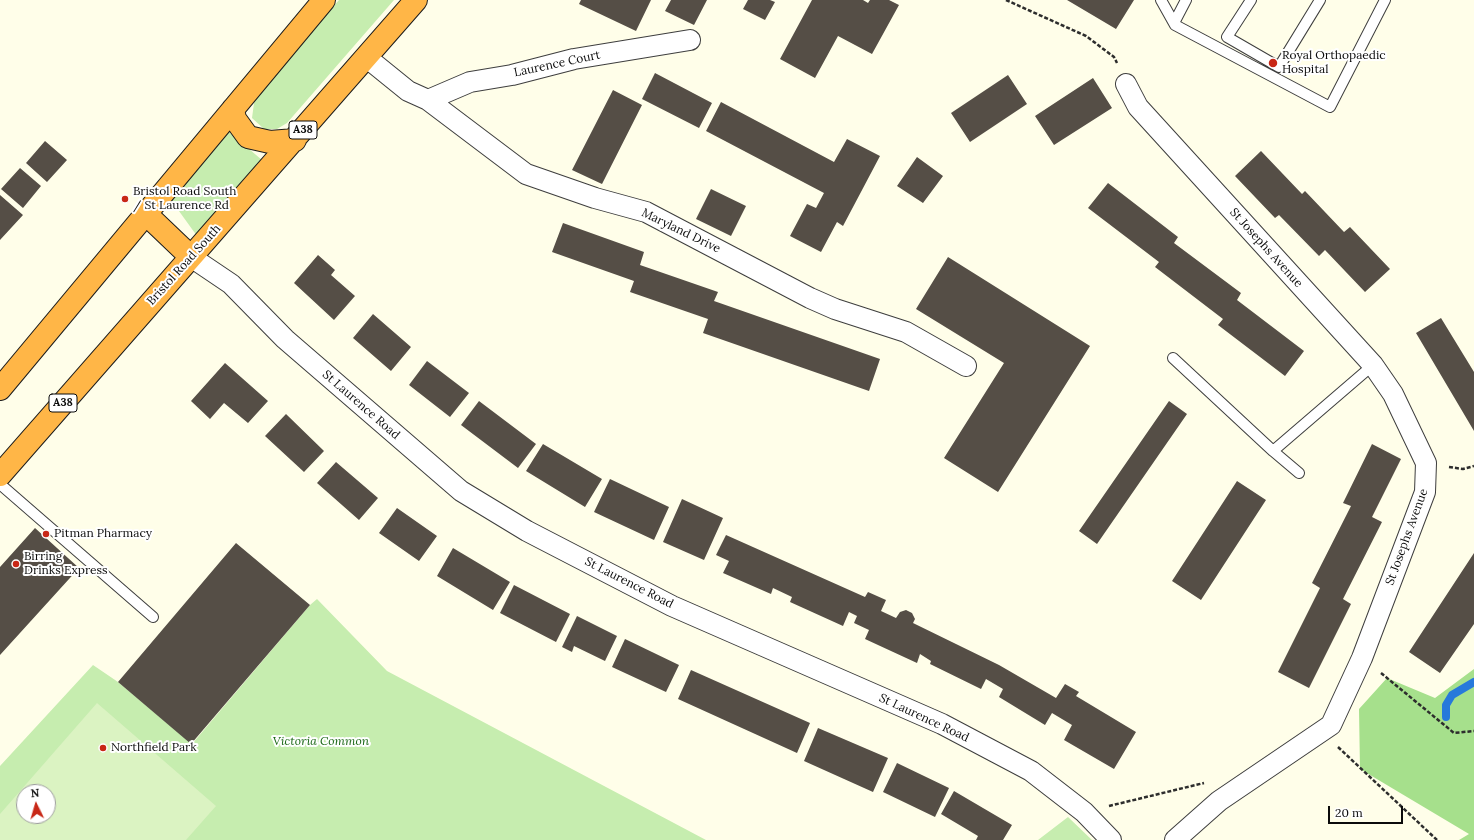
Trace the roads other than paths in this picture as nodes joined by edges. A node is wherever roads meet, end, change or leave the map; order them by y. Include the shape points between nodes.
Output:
1 (324, 0) edge
2 (416, 0) edge
3 (1161, 0) edge
4 (1186, 0) edge
5 (1251, 0) edge
6 (1320, 0) edge
7 (1385, 0) edge
8 (1174, 22) junction
9 (1227, 37) junction
10 (690, 40) dead end
11 (1220, 49) junction
12 (366, 57) junction
13 (1126, 84) road end
14 (428, 100) junction
15 (233, 109) junction
16 (295, 140) junction
17 (146, 214) junction
18 (191, 257) junction
19 (1173, 358) dead end
20 (1373, 365) junction
21 (966, 366) dead end
22 (0, 389) edge
23 (1273, 450) junction
24 (1298, 473) dead end
25 (0, 475) edge
26 (0, 484) edge
27 (153, 617) dead end
28 (1111, 840) edge
29 (1175, 840) edge

1 - 15 highway
2 - 12 highway, Bristol Road South / A38
3 - 8 lane
4 - 8 lane
5 - 9 lane
6 - 9 lane via 1279,67
7 - 11 lane via 1330,107
8 - 11 lane via 1175,25
9 - 11 lane
10 - 14 street, Laurence Court via 574,59 512,75 470,82
12 - 14 street, Maryland Drive via 408,91
12 - 16 highway, Bristol Road South / A38
13 - 20 street, St Josephs Avenue via 1138,107
14 - 21 street, Maryland Drive via 526,174 595,198 646,212 810,298 906,332
15 - 16 highway via 235,119 248,138 270,142
15 - 17 highway
16 - 18 highway, Bristol Road South / A38
17 - 18 highway
17 - 22 highway
18 - 25 highway, Bristol Road South / A38
18 - 28 street, St Laurence Road via 231,284 285,339 461,491 527,530 672,606 942,724 1031,771 1084,812
19 - 23 lane
20 - 23 lane
20 - 29 street, St Josephs Avenue via 1393,394 1426,463 1425,492 1362,658 1331,725 1219,801
23 - 24 lane
26 - 27 lane

